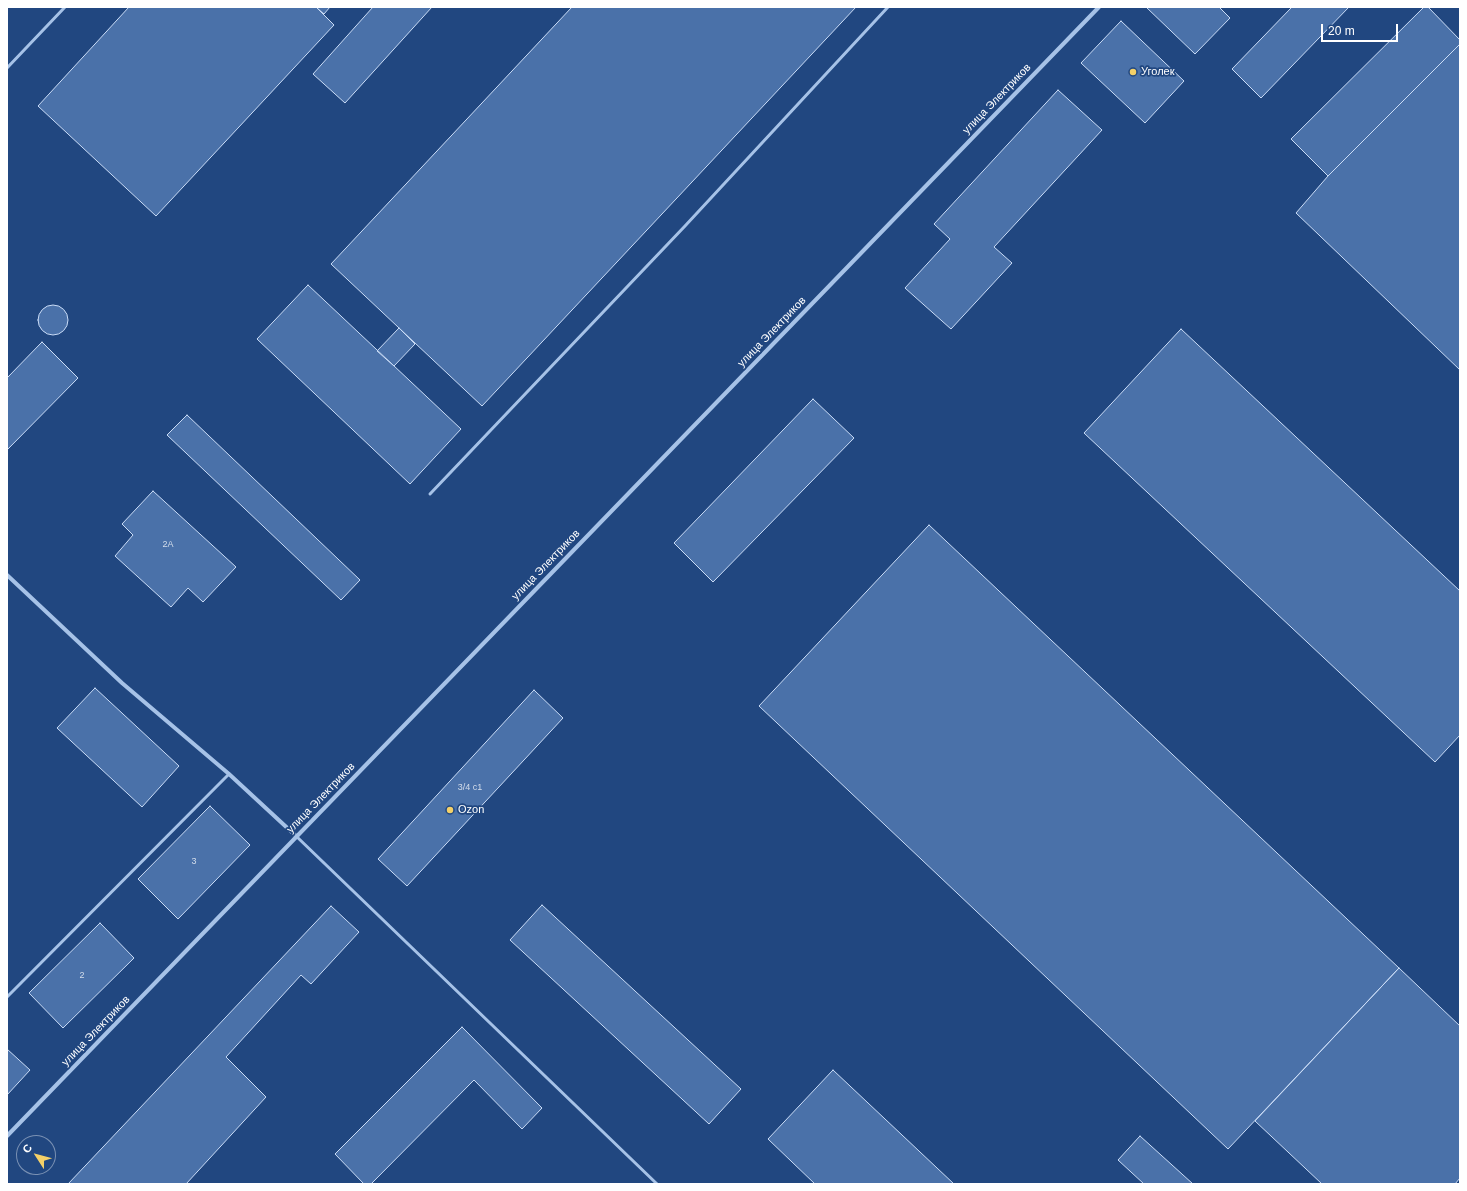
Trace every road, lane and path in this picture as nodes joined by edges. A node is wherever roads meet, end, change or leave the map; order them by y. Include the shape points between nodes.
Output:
1 (65, 7) edge
2 (888, 7) edge
3 (1099, 7) edge
4 (7, 68) edge
5 (430, 494) dead end
6 (7, 576) edge
7 (229, 774) junction
8 (296, 836) junction
9 (7, 997) edge
10 (7, 1136) edge
11 (657, 1184) edge

1 - 4 lane
2 - 5 lane via 685,226
3 - 8 street, улица Электриков
6 - 7 street via 122,683
7 - 8 street
7 - 9 lane
8 - 10 street, улица Электриков
8 - 11 lane

